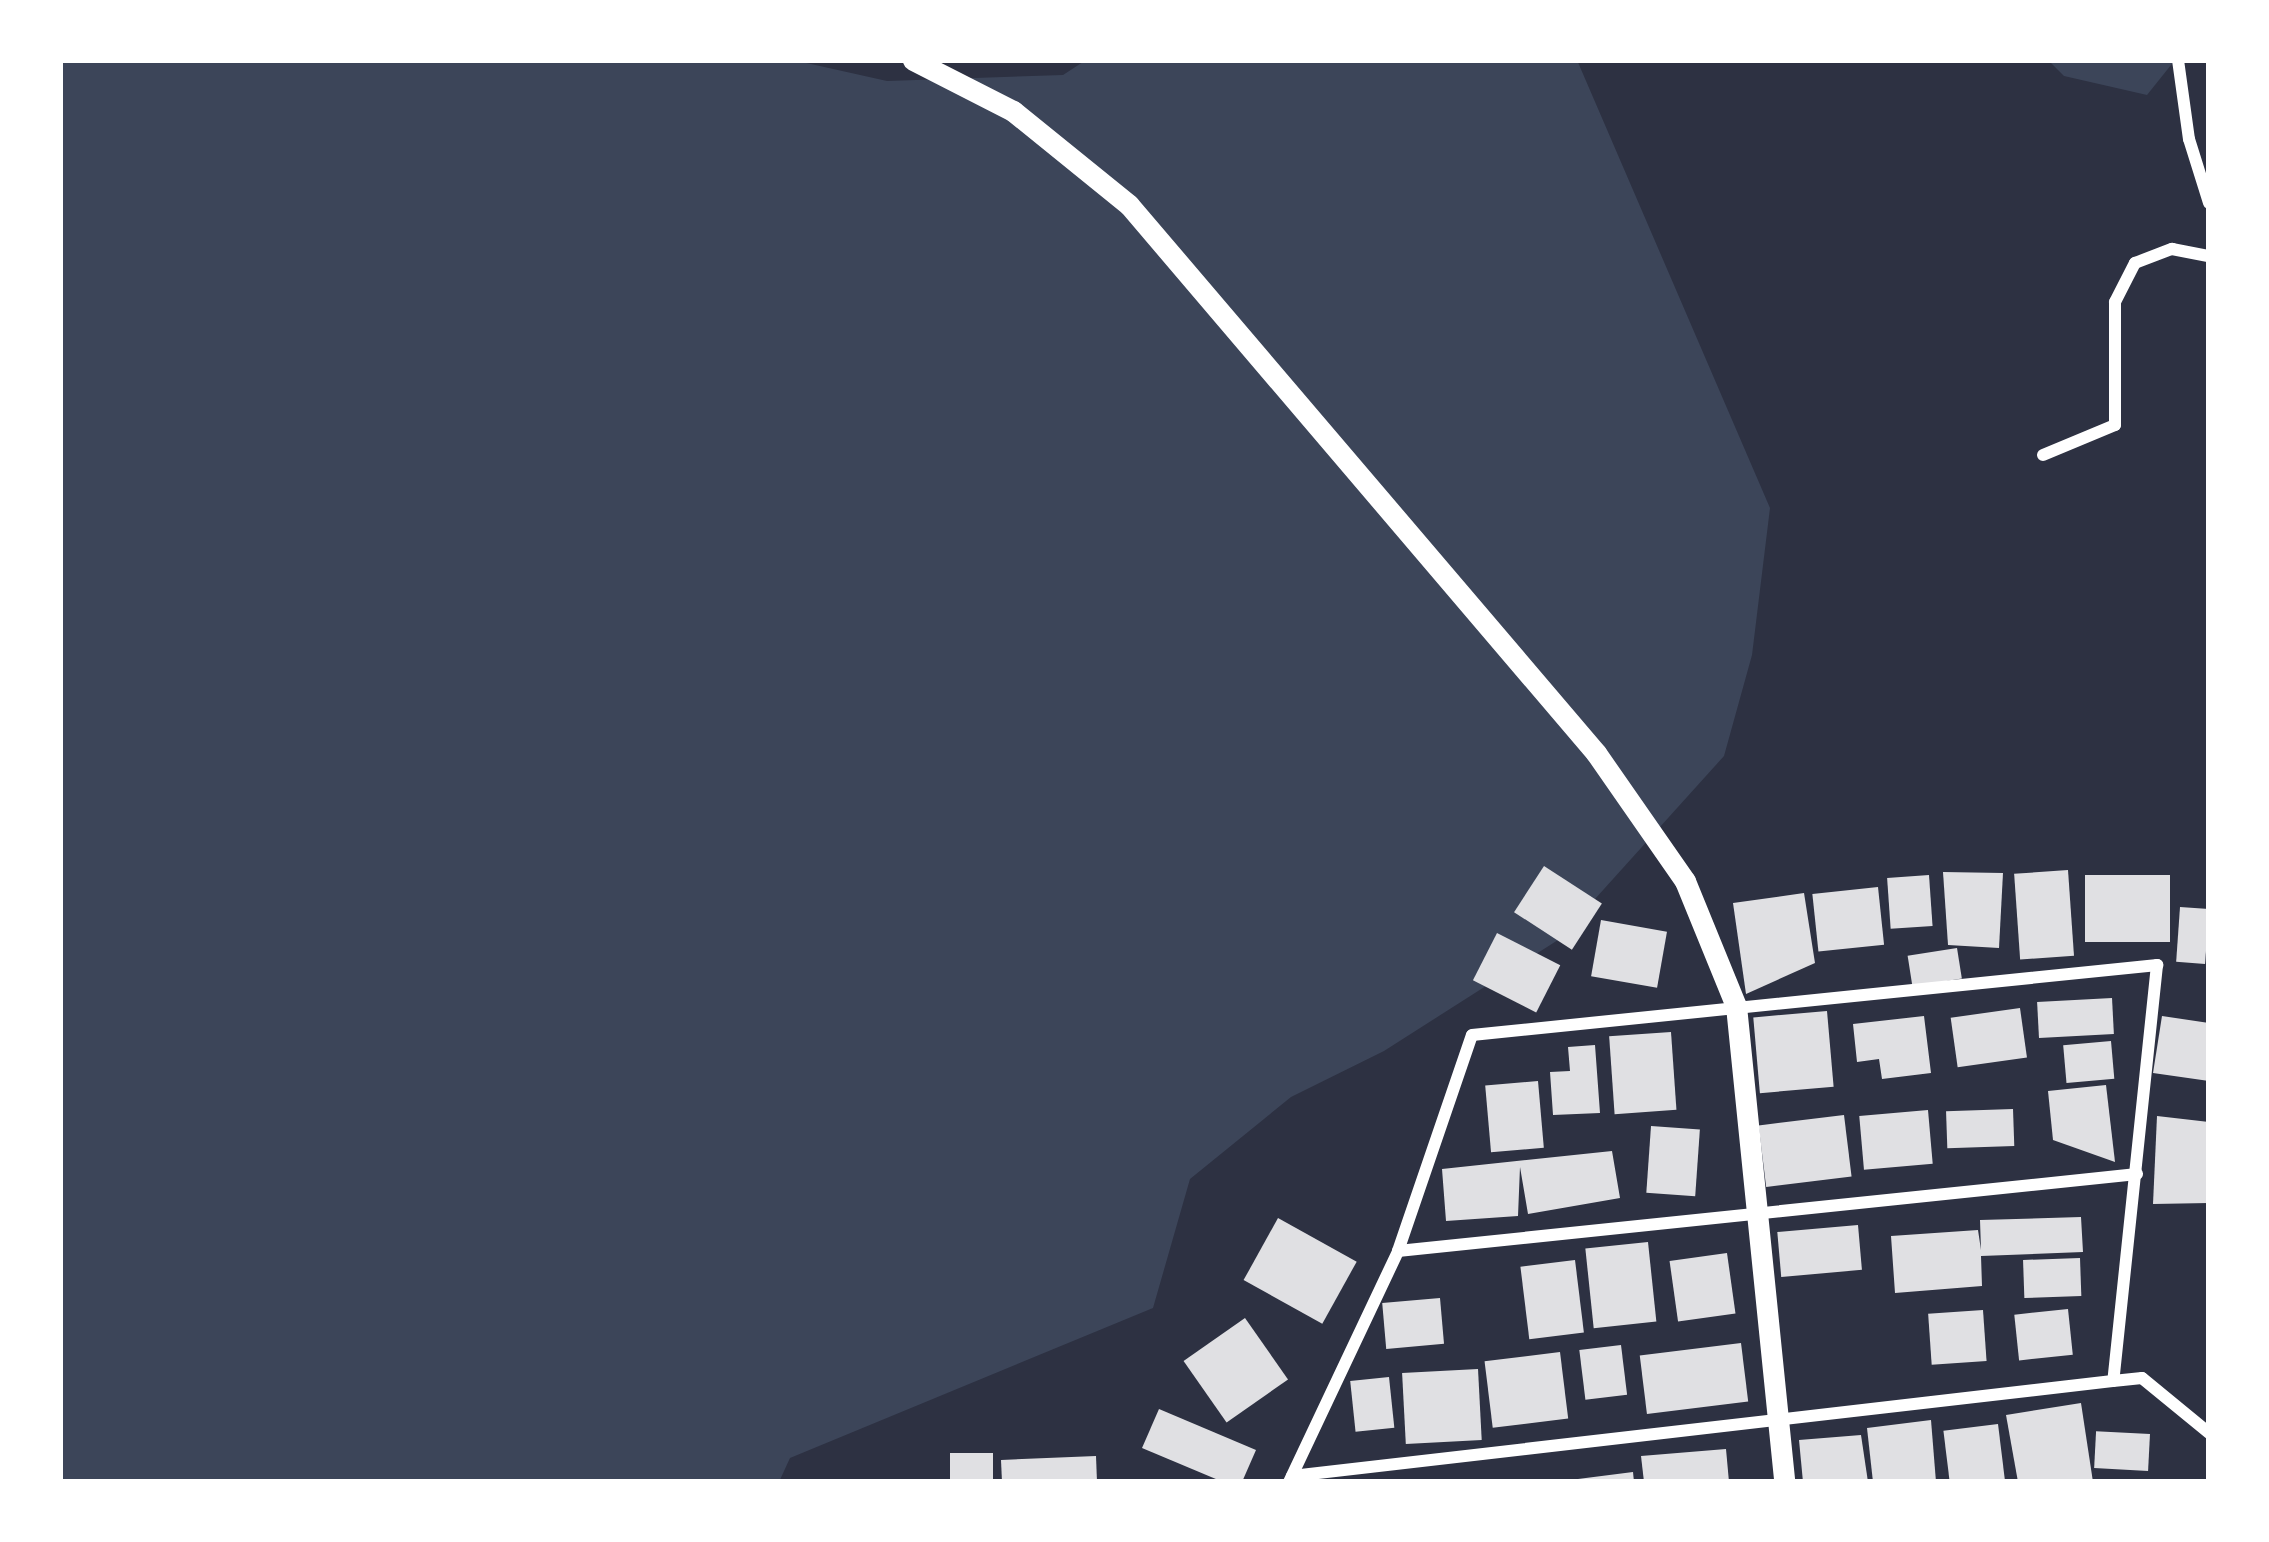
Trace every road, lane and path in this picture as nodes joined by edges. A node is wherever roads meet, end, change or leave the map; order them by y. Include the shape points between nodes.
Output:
1 (913, 60) edge
2 (2179, 60) edge
3 (2209, 202) edge
4 (2209, 256) edge
5 (2043, 455) dead end
6 (1736, 1006) junction
7 (2138, 1174) junction
8 (1753, 1219) junction
9 (1398, 1251) junction
10 (2113, 1382) junction
11 (1777, 1420) junction
12 (2209, 1433) edge
13 (1290, 1479) edge
14 (1784, 1482) edge

1 - 6 street via 1013,111 1129,205 1596,753 1685,881
2 - 3 street via 2189,139
4 - 5 street via 2172,249 2135,263 2115,302 2115,425
6 - 7 street via 2158,965
6 - 8 street
6 - 9 street via 1472,1035
7 - 8 street
7 - 10 street
8 - 9 street
8 - 11 street
9 - 13 street
10 - 11 street
10 - 12 street via 2142,1378
11 - 13 street
11 - 14 street

